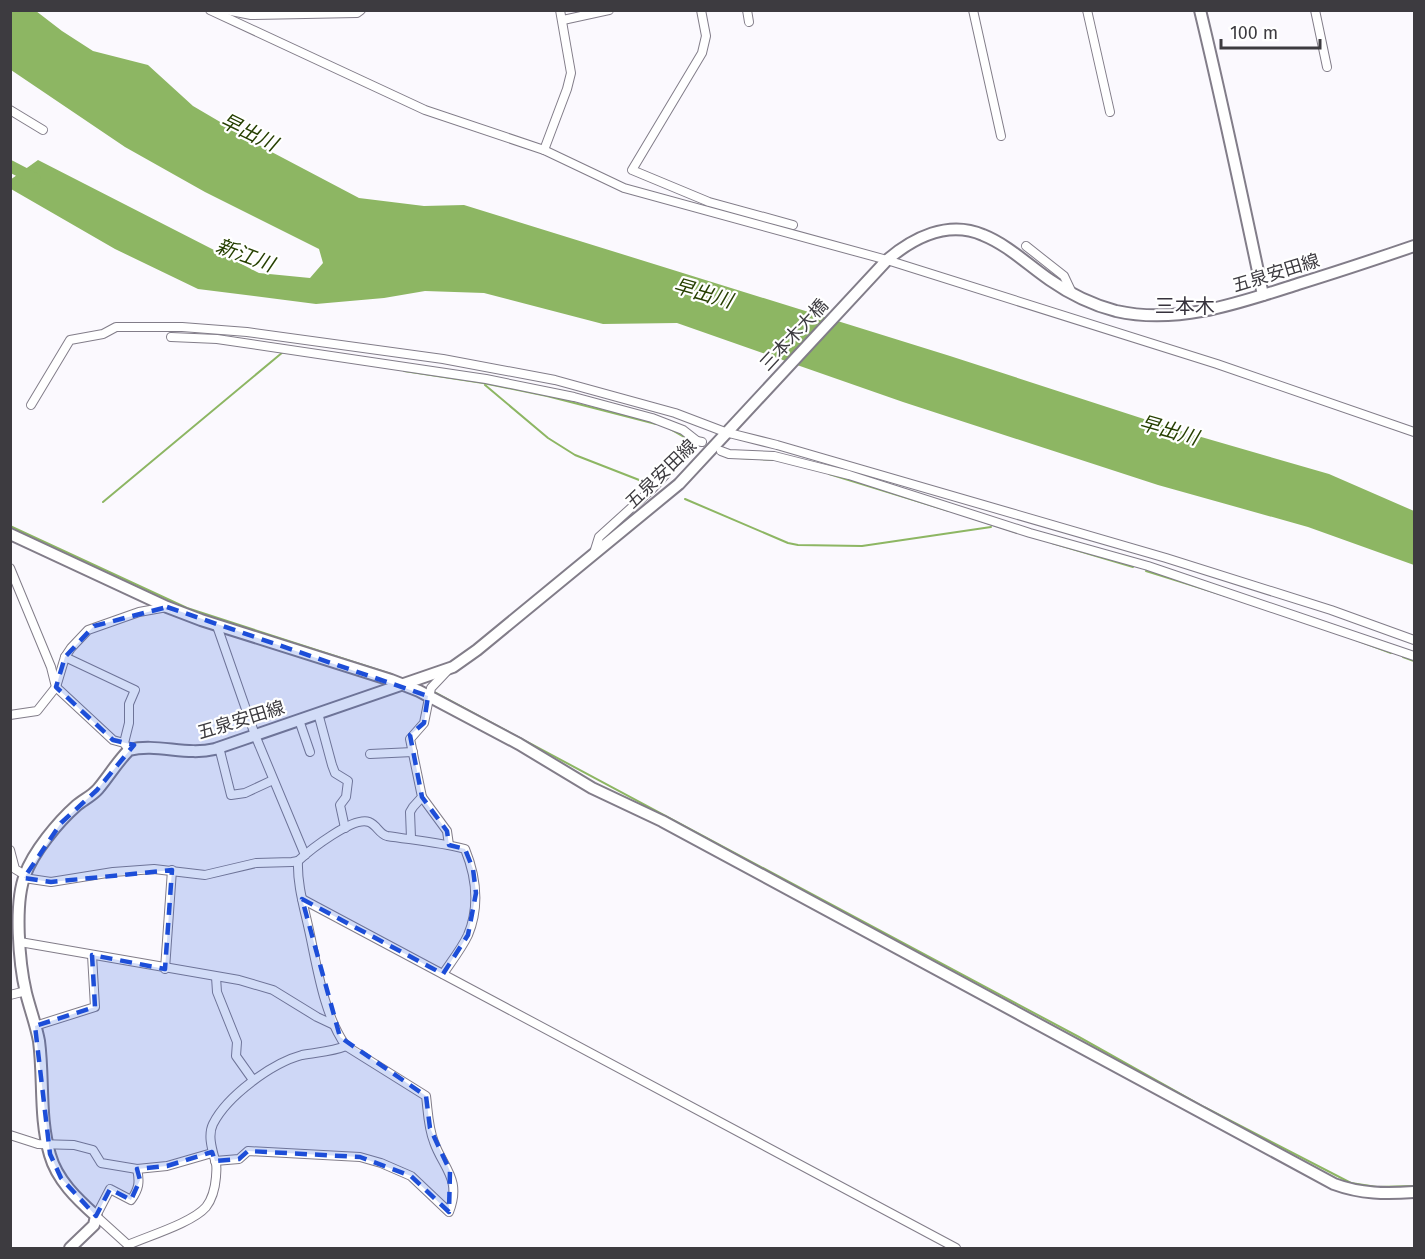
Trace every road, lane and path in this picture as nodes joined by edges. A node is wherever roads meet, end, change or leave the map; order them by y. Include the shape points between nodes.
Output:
1 (210, 10) edge
2 (226, 10) edge
3 (361, 10) edge
4 (560, 10) edge
5 (609, 10) edge
6 (701, 10) edge
7 (747, 10) edge
8 (973, 10) edge
9 (1087, 10) edge
10 (1200, 10) edge
11 (1315, 10) edge
12 (563, 20) junction
13 (749, 22) dead end
14 (1327, 67) dead end
15 (10, 110) edge
16 (1110, 112) dead end
17 (43, 130) dead end
18 (1001, 136) dead end
19 (543, 150) junction
20 (793, 225) dead end
21 (1026, 246) dead end
22 (1414, 246) edge
23 (886, 261) junction
24 (1071, 293) junction
25 (1263, 295) junction
26 (171, 337) dead end
27 (31, 405) dead end
28 (727, 431) junction
29 (1414, 432) edge
30 (721, 451) dead end
31 (10, 534) edge
32 (593, 555) junction
33 (10, 568) edge
34 (167, 607) junction
35 (218, 626) junction
36 (1414, 640) edge
37 (1414, 656) edge
38 (65, 657) junction
39 (449, 668) junction
40 (403, 684) junction
41 (56, 687) junction
42 (429, 696) junction
43 (318, 713) junction
44 (10, 716) edge
45 (299, 720) junction
46 (255, 735) junction
47 (126, 746) junction
48 (219, 747) junction
49 (310, 752) dead end
50 (413, 752) junction
51 (370, 754) dead end
52 (273, 780) junction
53 (422, 797) junction
54 (345, 828) junction
55 (411, 838) junction
56 (449, 845) junction
57 (10, 850) edge
58 (304, 855) junction
59 (298, 861) junction
60 (172, 870) junction
61 (24, 877) junction
62 (16, 895) edge
63 (302, 899) junction
64 (20, 942) junction
65 (92, 955) junction
66 (165, 969) junction
67 (443, 974) junction
68 (216, 977) junction
69 (26, 991) junction
70 (10, 995) edge
71 (334, 1025) junction
72 (35, 1026) junction
73 (346, 1046) junction
74 (253, 1080) junction
75 (10, 1135) edge
76 (48, 1144) junction
77 (213, 1157) junction
78 (137, 1168) junction
79 (1414, 1192) edge
80 (96, 1216) junction
81 (70, 1248) edge
82 (956, 1248) edge

1 - 19 street via 425,110
2 - 3 street via 251,15
4 - 12 street
5 - 12 street
6 - 20 street via 706,36 702,53 632,170 709,202
7 - 13 street
8 - 18 street
9 - 16 street
10 - 25 main road
11 - 14 street
12 - 19 street via 571,73
15 - 17 street
19 - 23 street via 624,188
21 - 24 street via 1064,276
22 - 25 main road, 五泉安田線
23 - 24 main road, 五泉安田線 via 904,245 954,228 982,234
23 - 28 main road, 三本木大橋
23 - 29 street via 1217,364
24 - 25 main road, 五泉安田線 via 1100,307 1148,316 1181,315
26 - 32 street via 217,339 574,397 652,417 700,442 599,537
27 - 28 street via 70,340 103,334 116,327 182,327 247,332 431,358 555,380
28 - 32 main road, 五泉安田線 via 679,484
28 - 36 street via 1121,545
30 - 37 street via 782,457 849,475 1148,566
31 - 34 main road
32 - 39 main road, 五泉安田線 via 497,635
33 - 41 street
34 - 35 main road
34 - 38 street via 94,626 81,635
35 - 40 main road
35 - 46 street
38 - 41 street
38 - 47 street via 135,690 129,704
39 - 40 main road, 五泉安田線
39 - 42 street via 431,687
40 - 42 main road
40 - 43 main road, 五泉安田線
41 - 44 street via 37,711
41 - 47 street via 113,740
42 - 50 street via 424,723 411,736
42 - 79 main road via 592,788 662,821 1334,1184 1382,1194
43 - 45 main road, 五泉安田線
43 - 54 street via 335,773 348,781 346,797 339,805
45 - 46 main road, 五泉安田線
45 - 49 street
46 - 48 main road, 五泉安田線
46 - 52 street
47 - 48 main road, 五泉安田線 via 202,752
47 - 61 main road via 97,790 75,806 35,855
48 - 52 street via 231,795
50 - 51 street
50 - 53 street
52 - 58 street
53 - 55 street via 410,812
53 - 56 street via 447,831
54 - 55 street via 362,821 371,823 384,835
54 - 58 street
55 - 56 street
56 - 67 street via 465,849 476,893 468,935
57 - 61 street via 15,869
58 - 59 street
59 - 60 street via 256,863 205,875
59 - 63 street
60 - 61 street via 113,872 51,882
60 - 66 street
61 - 62 main road
62 - 64 main road
63 - 67 street
63 - 71 street
64 - 65 street
64 - 69 main road
65 - 66 street
65 - 72 street via 95,1006
66 - 68 street
67 - 82 street
68 - 71 street via 273,990
68 - 74 street via 217,992 237,1042 236,1056
69 - 70 street
69 - 72 main road
71 - 73 street
72 - 76 main road
73 - 74 street via 301,1056 274,1066
73 - 77 street via 426,1096 435,1145 450,1171 453,1190 449,1212 411,1176 360,1157 248,1151 239,1159
74 - 77 street via 212,1125
75 - 76 street
76 - 78 street via 93,1150 101,1163
76 - 80 main road via 61,1178
77 - 78 street
77 - 80 street via 213,1195 196,1215 128,1245
78 - 80 street via 140,1180 131,1200 110,1189
80 - 81 main road via 94,1225

